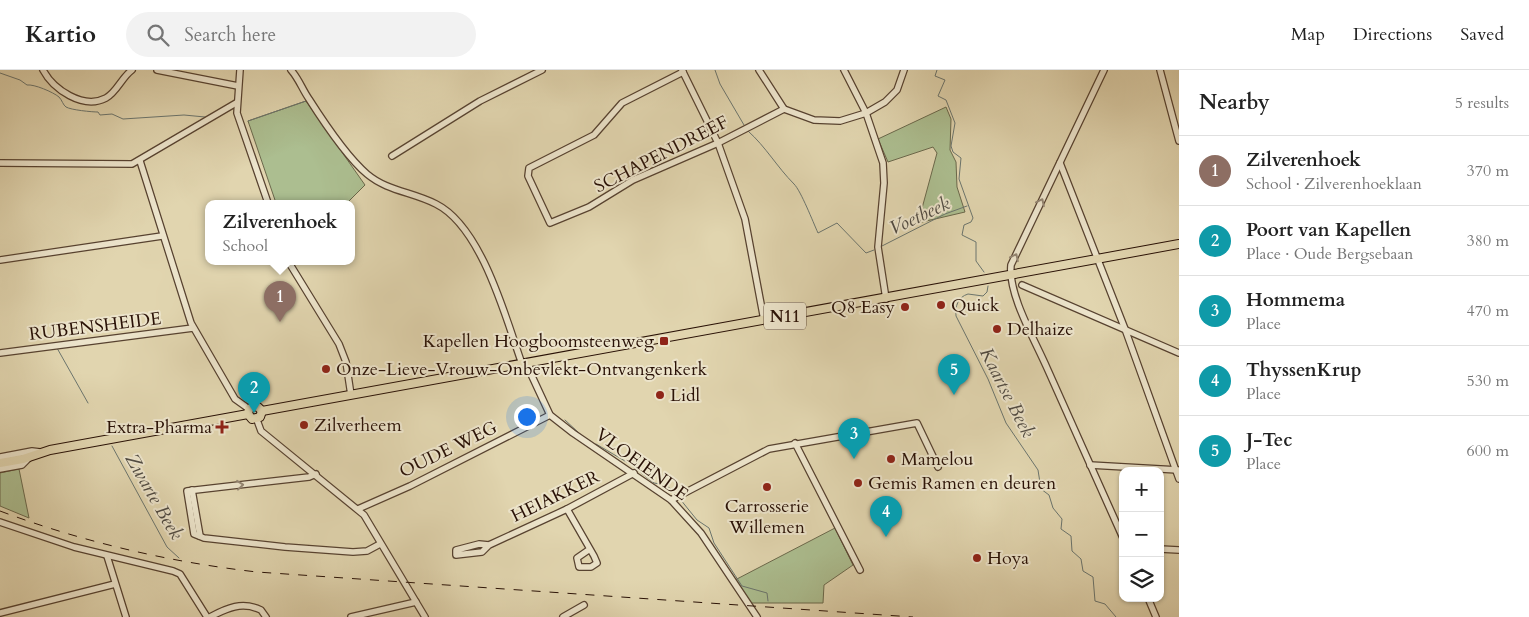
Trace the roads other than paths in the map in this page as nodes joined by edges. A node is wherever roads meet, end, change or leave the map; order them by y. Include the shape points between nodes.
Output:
1 (43, 70) edge
2 (132, 70) edge
3 (157, 70) edge
4 (240, 70) edge
5 (291, 70) edge
6 (542, 70) edge
7 (759, 70) edge
8 (844, 70) edge
9 (904, 70) edge
10 (1104, 70) edge
11 (1160, 70) edge
12 (683, 71) edge
13 (238, 86) junction
14 (236, 103) junction
15 (784, 109) junction
16 (866, 113) junction
17 (1179, 141) edge
18 (718, 143) junction
19 (392, 156) dead end
20 (140, 161) junction
21 (1060, 162) junction
22 (0, 163) edge
23 (267, 200) edge
24 (162, 236) junction
25 (1179, 244) edge
26 (1097, 259) junction
27 (0, 260) edge
28 (290, 265) edge
29 (1010, 274) junction
30 (1022, 285) dead end
31 (886, 299) junction
32 (764, 320) junction
33 (193, 328) junction
34 (1125, 329) junction
35 (0, 352) edge
36 (1179, 353) edge
37 (525, 363) junction
38 (351, 395) junction
39 (238, 403) junction
40 (262, 411) junction
41 (248, 412) junction
42 (550, 415) junction
43 (235, 416) junction
44 (257, 420) junction
45 (795, 443) junction
46 (42, 452) junction
47 (31, 456) junction
48 (0, 457) edge
49 (0, 464) edge
50 (1090, 465) junction
51 (938, 468) dead end
52 (0, 469) edge
53 (1177, 470) edge
54 (316, 474) junction
55 (634, 474) junction
56 (1179, 480) edge
57 (671, 500) junction
58 (358, 509) junction
59 (567, 509) junction
60 (0, 522) edge
61 (1119, 529) edge
62 (380, 544) junction
63 (489, 545) junction
64 (590, 549) dead end
65 (1164, 549) edge
66 (1179, 550) edge
67 (107, 556) junction
68 (860, 570) dead end
69 (114, 584) junction
70 (416, 602) junction
71 (1150, 602) edge
72 (584, 605) dead end
73 (0, 612) edge
74 (2, 617) edge
75 (126, 617) edge
76 (208, 617) edge
77 (266, 617) edge
78 (351, 617) edge
79 (425, 617) edge
80 (562, 617) edge
81 (757, 617) edge
82 (1156, 617) edge

1 - 2 street via 63,92 97,101 113,92
3 - 13 street
4 - 13 street
5 - 37 street, VLOEIENDE via 308,98 365,172 392,188 436,204 449,212 462,228 496,285
6 - 19 street via 480,100
7 - 15 street
8 - 16 street
9 - 16 street via 897,90
10 - 21 street
11 - 17 street
12 - 18 street
12 - 18 street, SCHAPENDREEF via 622,103 594,135 529,168 528,176 550,223 589,207 634,180
13 - 14 street
14 - 20 street
14 - 23 street
15 - 16 street via 814,120 840,122
15 - 18 street, SCHAPENDREEF
16 - 31 street via 883,163 878,247
18 - 32 street via 745,219
20 - 22 street via 132,164
20 - 24 street
21 - 26 street
29 -> 21 street via 1011,265
24 - 27 street
24 - 33 street
25 - 26 main road, N11
26 - 29 main road, N11
26 - 34 street
28 - 38 street via 339,344 346,362
29 - 31 main road, N11
29 - 50 street via 1012,286
30 - 34 street
31 - 32 main road, N11
32 - 37 main road, N11
33 - 35 street, RUBENSHEIDE
33 - 39 street
34 - 36 street
34 - 53 street
37 - 38 main road, N11
37 - 42 street, VLOEIENDE
38 - 40 main road, N11
39 - 41 street
39 - 43 street via 239,410
40 - 41 main road, N11 via 256,406
40 - 44 main road
41 - 43 main road, N11
41 - 44 main road via 252,419
42 - 55 street, VLOEIENDE
42 - 58 street, OUDE WEG
43 - 46 main road, N11
44 - 54 street via 262,431
45 - 51 street via 917,423
45 - 57 street via 769,449
45 - 68 street
46 - 47 main road, N11
46 - 48 street
47 - 49 main road, N11
47 - 52 street via 22,465
50 - 53 street
50 - 61 street
53 - 56 street
54 - 58 street
62 -> 54 street via 367,551 353,552 284,548 200,536 192,490
55 - 57 street, VLOEIENDE
55 - 59 street, HEIAKKER
57 - 81 street, VLOEIENDE via 701,533
58 - 62 street
59 - 63 street, HEIAKKER
59 - 64 street
60 - 67 street
62 - 70 street
63 - 63 street, HEIAKKER via 460,548 456,555 482,552
65 - 66 street
67 - 69 street
67 - 76 street via 180,574
69 - 73 street
69 - 75 street
70 - 78 street
70 - 79 street
71 - 82 street
72 - 80 street
73 - 74 street
76 - 77 street via 230,606 241,605 256,607

